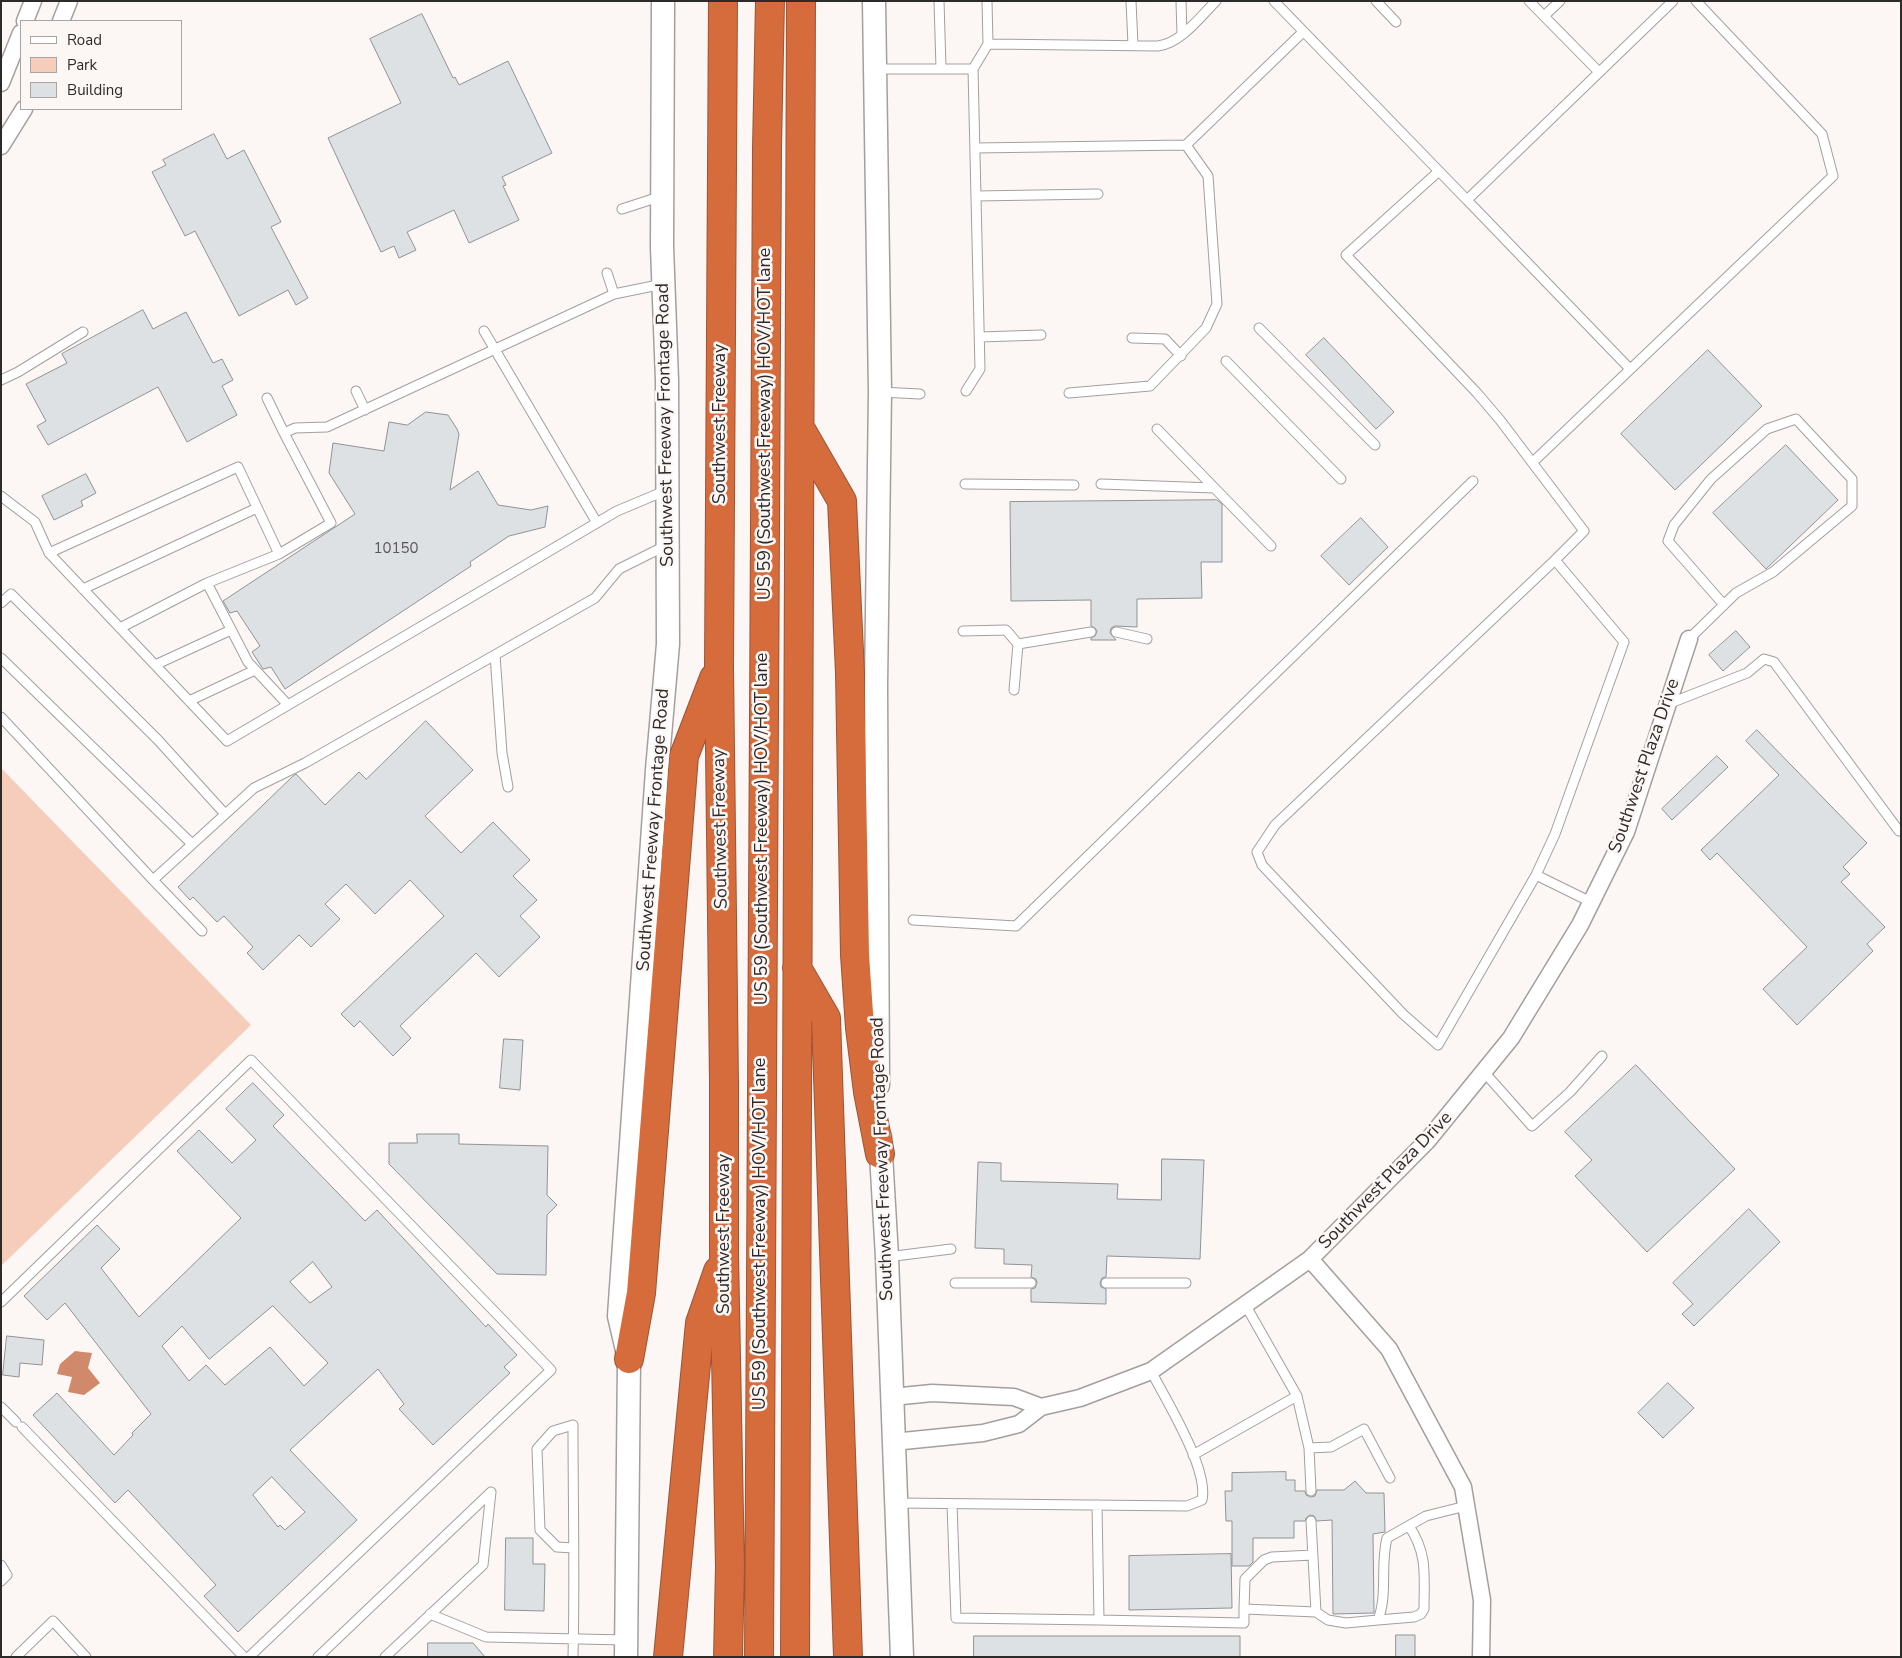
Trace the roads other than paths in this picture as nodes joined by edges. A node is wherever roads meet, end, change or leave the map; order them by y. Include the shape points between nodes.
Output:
1 (33, 1) edge
2 (69, 1) edge
3 (663, 1) edge
4 (723, 1) edge
5 (770, 1) edge
6 (801, 1) edge
7 (874, 1) edge
8 (939, 1) edge
9 (987, 1) edge
10 (1131, 1) edge
11 (1181, 1) edge
12 (1216, 1) edge
13 (1274, 1) edge
14 (1376, 1) edge
15 (1529, 1) edge
16 (1560, 1) edge
17 (1673, 1) edge
18 (1696, 1) edge
19 (1544, 16) junction
20 (25, 20) edge
21 (61, 20) edge
22 (1396, 22) dead end
23 (1303, 32) junction
24 (1182, 35) junction
25 (20, 36) edge
26 (988, 44) junction
27 (1133, 45) junction
28 (941, 68) junction
29 (875, 69) junction
30 (973, 69) junction
31 (1599, 72) junction
32 (1, 83) edge
33 (23, 110) edge
34 (1186, 145) junction
35 (1, 146) edge
36 (975, 148) junction
37 (1439, 171) junction
38 (1098, 194) dead end
39 (662, 196) junction
40 (976, 196) junction
41 (1466, 200) junction
42 (622, 209) dead end
43 (607, 272) dead end
44 (664, 284) junction
45 (614, 294) junction
46 (1259, 328) dead end
47 (484, 331) dead end
48 (83, 332) dead end
49 (1041, 335) dead end
50 (980, 336) junction
51 (1132, 338) dead end
52 (495, 350) junction
53 (1181, 356) junction
54 (1226, 361) dead end
55 (1630, 369) junction
56 (1, 380) edge
57 (356, 391) dead end
58 (966, 391) dead end
59 (880, 392) junction
60 (1068, 393) dead end
61 (920, 394) dead end
62 (267, 398) dead end
63 (366, 410) junction
64 (799, 427) junction
65 (1157, 429) dead end
66 (284, 433) junction
67 (1376, 445) dead end
68 (1533, 462) junction
69 (1341, 479) dead end
70 (1473, 481) dead end
71 (965, 484) dead end
72 (1101, 484) dead end
73 (1074, 485) dead end
74 (1214, 488) junction
75 (668, 490) junction
76 (1, 496) edge
77 (257, 508) junction
78 (597, 523) junction
79 (668, 544) junction
80 (1271, 546) dead end
81 (48, 553) junction
82 (279, 554) junction
83 (1555, 560) junction
84 (207, 583) junction
85 (83, 589) junction
86 (1, 603) edge
87 (1724, 606) junction
88 (120, 628) junction
89 (231, 630) junction
90 (963, 631) dead end
91 (1091, 632) dead end
92 (1116, 632) dead end
93 (1146, 639) dead end
94 (1689, 639) joint
95 (1018, 644) junction
96 (495, 655) junction
97 (1, 658) edge
98 (155, 665) junction
99 (719, 665) junction
100 (255, 670) junction
101 (1014, 690) dead end
102 (189, 701) junction
103 (1668, 704) junction
104 (288, 705) junction
105 (1, 717) edge
106 (508, 787) dead end
107 (225, 814) junction
108 (1899, 831) dead end
109 (192, 844) junction
110 (1536, 875) junction
111 (153, 880) junction
112 (1591, 902) junction
113 (914, 920) dead end
114 (202, 931) dead end
115 (796, 967) junction
116 (1602, 1056) dead end
117 (1484, 1072) junction
118 (880, 1154) junction
119 (951, 1250) dead end
120 (724, 1254) junction
121 (887, 1257) junction
122 (1310, 1259) junction
123 (955, 1283) dead end
124 (1031, 1283) dead end
125 (1106, 1283) dead end
126 (1186, 1283) dead end
127 (1, 1302) edge
128 (1246, 1306) junction
129 (629, 1359) junction
130 (1150, 1371) junction
131 (892, 1396) junction
132 (1297, 1396) junction
133 (1, 1407) edge
134 (1041, 1407) junction
135 (893, 1442) junction
136 (1309, 1448) junction
137 (1193, 1455) junction
138 (1390, 1478) dead end
139 (1311, 1491) dead end
140 (895, 1503) junction
141 (952, 1504) junction
142 (1097, 1504) junction
143 (1466, 1506) junction
144 (1311, 1521) dead end
145 (1409, 1526) junction
146 (573, 1548) junction
147 (1313, 1555) junction
148 (1, 1565) edge
149 (1, 1581) edge
150 (1244, 1608) junction
151 (1316, 1612) junction
152 (430, 1614) junction
153 (1099, 1620) junction
154 (1378, 1620) junction
155 (574, 1639) junction
156 (626, 1648) edge
157 (16, 1657) edge
158 (86, 1657) edge
159 (244, 1657) edge
160 (249, 1657) edge
161 (318, 1657) edge
162 (385, 1657) edge
163 (573, 1657) edge
164 (668, 1657) edge
165 (728, 1657) edge
166 (759, 1657) edge
167 (795, 1657) edge
168 (848, 1657) edge
169 (902, 1657) edge
170 (1481, 1657) edge

1 - 20 street
2 - 21 street
3 - 39 main road, Southwest Freeway Frontage Road
4 - 99 highway, Southwest Freeway
5 - 166 highway, US 59 (Southwest Freeway) HOV/HOT lane
6 - 64 highway
7 - 29 main road, Southwest Freeway Frontage Road
8 - 28 lane
9 - 26 lane
10 - 27 lane
11 - 24 lane
12 - 24 lane
13 - 23 lane
14 - 22 lane
15 - 19 lane
16 - 19 lane
17 - 31 lane
18 - 55 lane via 1822,134 1833,176
19 - 31 lane
23 - 34 lane
23 - 37 lane
24 - 27 lane via 1168,45
25 - 32 street
26 - 27 lane
26 - 30 lane
28 - 29 lane
28 - 30 lane
29 - 59 main road, Southwest Freeway Frontage Road
30 - 36 lane
31 - 41 lane
33 - 35 street
34 - 36 lane
34 - 53 lane via 1208,176 1216,304 1206,328
36 - 40 lane
37 - 41 lane
37 - 68 lane via 1346,255 1477,394
38 - 40 lane
39 - 42 lane
39 - 44 main road, Southwest Freeway Frontage Road
40 - 50 lane
41 - 55 lane
43 - 45 lane
44 - 45 lane
44 - 75 main road, Southwest Freeway Frontage Road
45 - 52 lane
46 - 67 lane
47 - 52 lane
48 - 56 lane
49 - 50 lane
50 - 58 lane via 980,369
51 - 53 lane via 1164,339
52 - 63 lane
52 - 78 lane
53 - 60 lane via 1150,386
54 - 69 lane
55 - 68 lane
57 - 63 lane
59 - 61 lane
59 - 118 main road, Southwest Freeway Frontage Road via 876,694
62 - 66 lane
63 - 66 lane via 327,428 295,428
64 - 115 highway
64 - 118 highway via 842,501 858,1001 868,1092
65 - 74 lane
66 - 82 lane via 331,523
68 - 83 lane via 1584,530
70 - 113 lane via 1016,926
71 - 73 lane
72 - 74 lane
74 - 80 lane
75 - 78 lane via 616,511
75 - 79 main road, Southwest Freeway Frontage Road
76 - 81 lane via 35,522
77 - 81 lane via 238,467
77 - 82 lane
77 - 85 lane
78 - 104 lane
79 - 96 lane via 619,569 596,598
79 - 129 main road, Southwest Freeway Frontage Road via 668,644 619,1316
81 - 85 lane
82 - 84 lane
83 - 110 lane via 1624,642 1555,834
83 - 110 lane via 1275,825 1257,852 1262,866 1403,1014 1438,1045
84 - 88 lane
84 - 89 lane
85 - 88 lane
86 - 107 lane via 11,594 158,740
87 - 87 lane via 1736,593 1774,572 1852,506 1852,479 1796,419 1767,429 1711,479 1674,525 1668,541
87 - 94 lane
88 - 98 lane
89 - 98 lane
89 - 100 lane
90 - 95 lane via 1006,630
91 - 95 lane
92 - 93 lane
94 - 103 street, Southwest Plaza Drive
95 - 101 lane
96 - 106 lane via 502,753
96 - 107 lane via 305,763 254,788
97 - 109 lane
98 - 102 lane
99 - 120 highway, Southwest Freeway
99 - 129 highway via 684,756 642,1293
100 - 102 lane
100 - 104 lane
102 - 104 lane via 227,741
103 - 108 lane via 1747,673 1764,659 1774,662
103 - 112 street, Southwest Plaza Drive via 1626,832
105 - 111 lane
107 - 109 lane
109 - 111 lane
110 - 112 lane
111 - 114 lane
112 - 117 street, Southwest Plaza Drive via 1511,1038
115 - 167 highway
115 - 168 highway via 826,1018
116 - 117 lane via 1570,1092 1532,1126
117 - 122 street, Southwest Plaza Drive via 1428,1140
118 - 121 main road, Southwest Freeway Frontage Road
119 - 121 lane
120 - 164 highway via 700,1323
120 - 165 highway, Southwest Freeway via 730,1566
121 - 131 main road, Southwest Freeway Frontage Road
122 - 128 street, Southwest Plaza Drive
122 - 143 street via 1389,1349 1463,1487
123 - 124 lane
125 - 126 lane
127 - 160 lane via 251,1060 550,1370
128 - 130 street, Southwest Plaza Drive
128 - 132 lane
129 - 156 main road, Southwest Freeway Frontage Road
130 - 134 street, Southwest Plaza Drive via 1080,1398
130 - 137 lane
131 - 134 street via 932,1393 1014,1397
131 - 135 main road, Southwest Freeway Frontage Road
132 - 136 lane
132 - 137 lane
133 - 159 lane
134 - 135 street, Southwest Plaza Drive via 1019,1424 983,1433
135 - 140 main road, Southwest Freeway Frontage Road
136 - 138 lane via 1331,1447 1364,1429
136 - 139 lane
137 - 142 lane via 1204,1491 1202,1500 1187,1506
140 - 141 lane
140 - 169 main road, Southwest Freeway Frontage Road
141 - 142 lane
141 - 153 lane via 956,1618
142 - 153 lane
143 - 145 lane via 1426,1516
143 - 170 street via 1482,1600
144 - 147 lane
145 - 154 lane via 1387,1538 1382,1608
145 - 154 lane via 1424,1559 1424,1609 1422,1614 1414,1617
146 - 146 lane via 573,1492 572,1425 554,1431 537,1449 540,1530 557,1547
146 - 155 lane
147 - 150 lane via 1264,1560 1245,1579
147 - 151 lane
148 - 149 lane via 7,1576
150 - 151 lane
150 - 153 lane via 1244,1623
151 - 154 lane via 1328,1620 1346,1623
152 - 155 lane via 486,1637
152 - 161 lane via 483,1565 490,1492
152 - 162 lane
155 - 156 lane
155 - 163 lane
157 - 158 lane via 53,1621

